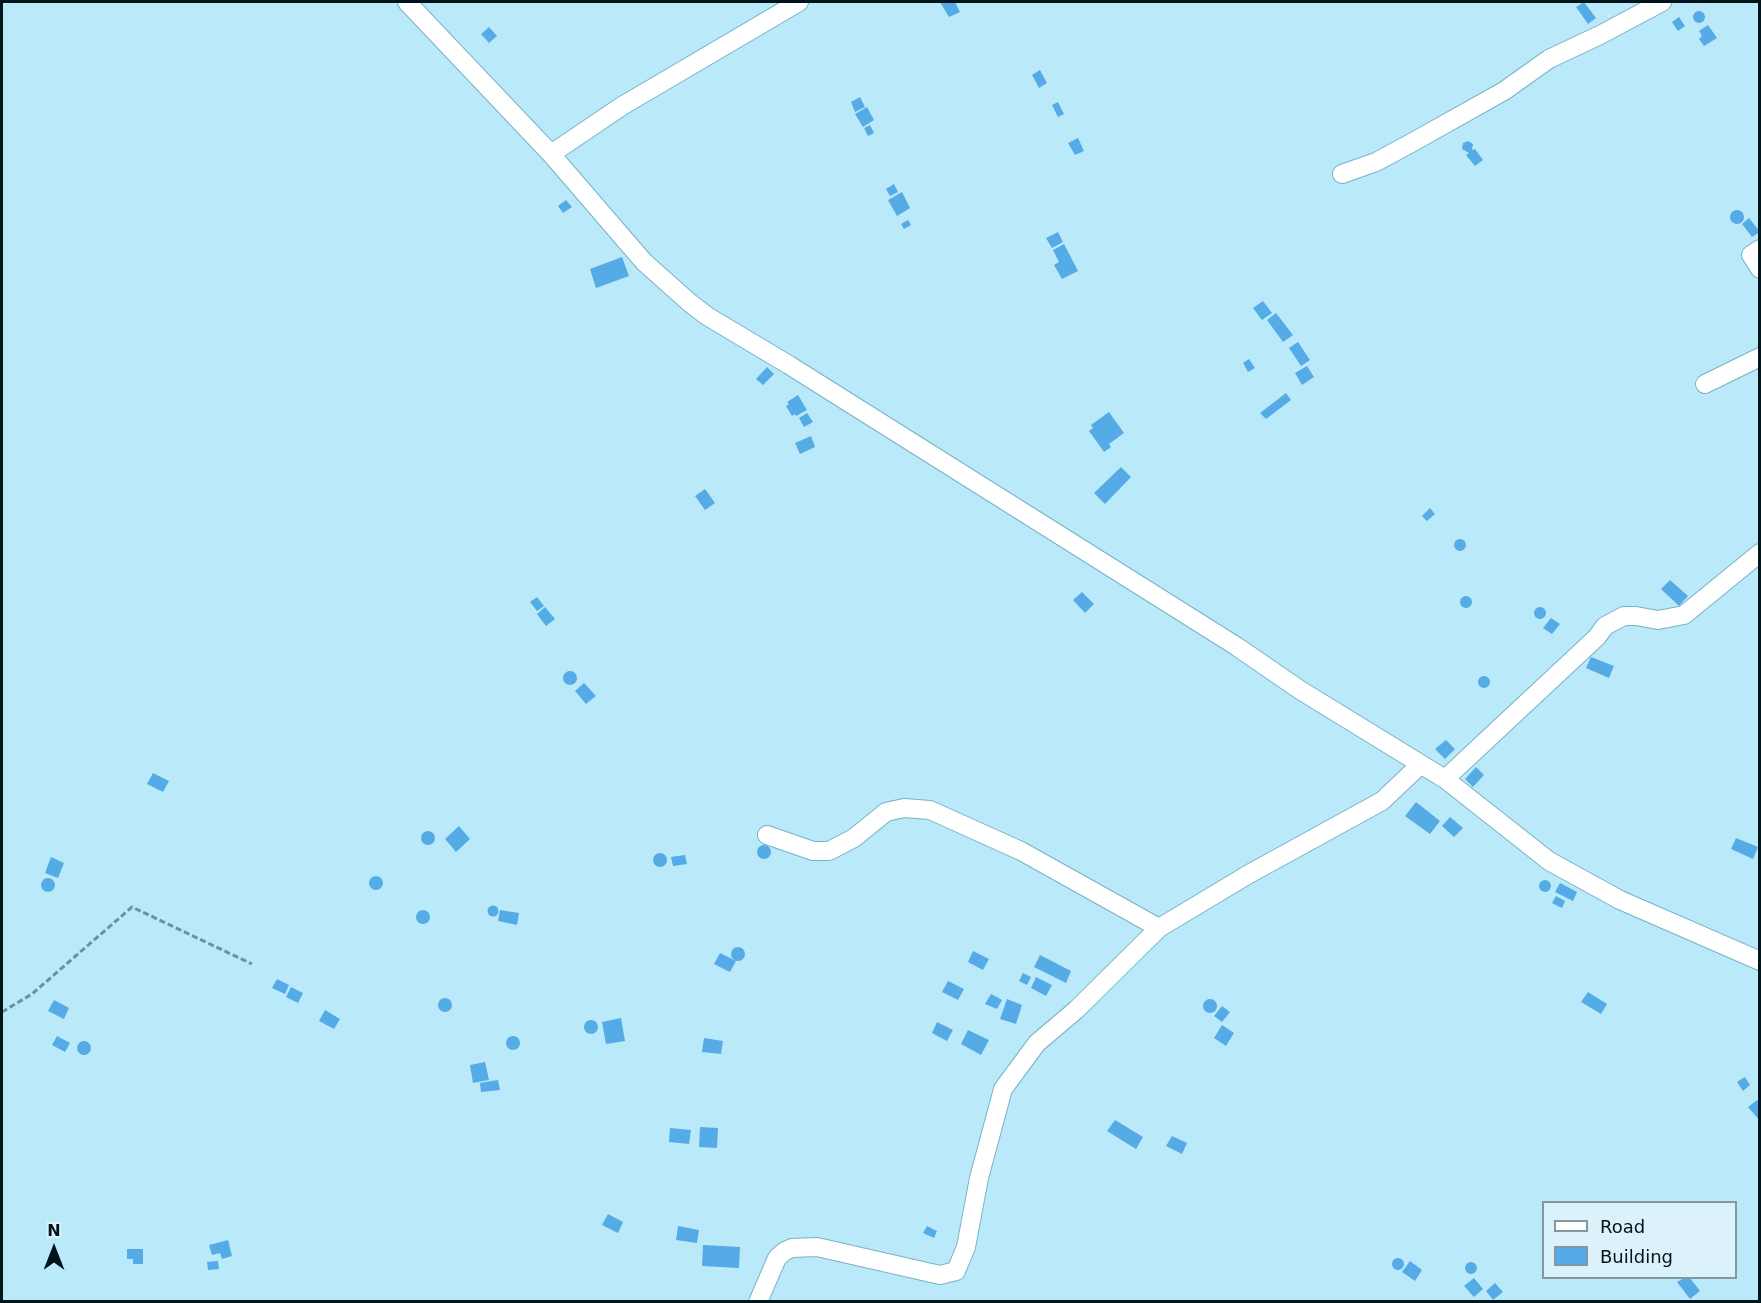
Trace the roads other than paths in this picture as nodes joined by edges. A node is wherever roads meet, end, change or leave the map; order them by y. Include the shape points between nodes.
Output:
1 (407, 2) edge
2 (799, 2) edge
3 (1662, 2) edge
4 (550, 154) junction
5 (1342, 174) dead end
6 (1760, 249) edge
7 (1760, 269) edge
8 (1760, 357) edge
9 (1705, 384) dead end
10 (1760, 553) edge
11 (1420, 765) junction
12 (1445, 779) junction
13 (767, 835) dead end
14 (1159, 928) junction
15 (1760, 961) edge
16 (758, 1302) edge

1 - 4 street
2 - 4 street via 622,106
3 - 5 street via 1549,58 1504,91 1376,162
4 - 11 street via 644,262 707,316
6 - 7 street via 1752,255
8 - 9 street
10 - 12 street via 1684,615 1658,620 1624,616 1605,626
11 - 12 street
11 - 14 street via 1382,801
12 - 15 street via 1549,861 1620,900
13 - 14 street via 813,851 829,851 854,838 886,812 904,808 930,810 1022,851
14 - 16 street via 1037,1043 1003,1089 979,1178 966,1247 956,1271 939,1275 817,1247 792,1248 777,1258

